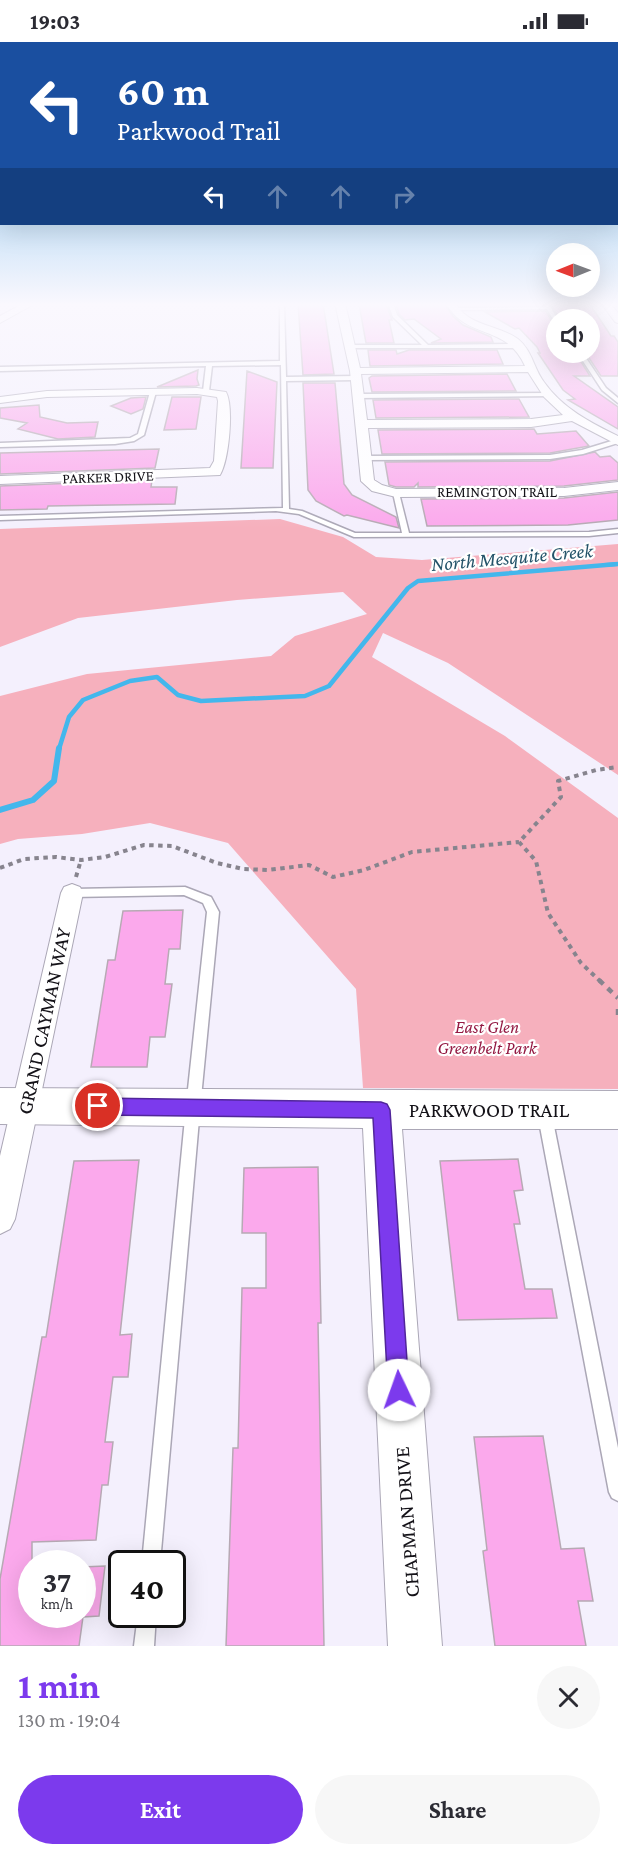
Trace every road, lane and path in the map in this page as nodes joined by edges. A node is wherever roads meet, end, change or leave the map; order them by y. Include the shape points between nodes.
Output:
1 (208, 378) edge
2 (300, 378) edge
3 (355, 378) edge
4 (537, 378) edge
5 (596, 378) edge
6 (283, 379) joint
7 (206, 391) junction
8 (153, 392) junction
9 (79, 393) junction
10 (549, 395) junction
11 (357, 396) junction
12 (0, 400) edge
13 (618, 401) edge
14 (75, 406) dead end
15 (573, 417) junction
16 (361, 424) junction
17 (618, 441) edge
18 (0, 445) edge
19 (365, 458) junction
20 (0, 480) edge
21 (618, 486) edge
22 (396, 493) junction
23 (286, 510) junction
24 (0, 518) edge
25 (618, 531) edge
26 (406, 535) junction
27 (618, 768) edge
28 (519, 842) junction
29 (0, 868) edge
30 (72, 893) joint
31 (618, 998) edge
32 (618, 1009) edge
33 (618, 1016) edge
34 (13, 1105) edge
35 (193, 1107) junction
36 (381, 1110) junction
37 (543, 1110) junction
38 (618, 1110) edge
39 (0, 1219) edge
40 (618, 1492) edge
41 (153, 1550) edge
42 (146, 1628) edge
43 (144, 1646) edge
44 (415, 1646) edge

1 - 7 lane
2 - 6 lane
3 - 11 street
4 - 10 street
5 - 13 lane
6 - 23 lane
7 - 8 street
7 - 20 street, PARKER DRIVE via 222,394 224,401 220,461 215,472
8 - 9 street
8 - 18 lane via 137,438
9 - 12 street
9 - 14 street
10 - 11 lane
10 - 15 street
11 - 16 street
15 - 16 street via 531,423
15 - 17 street
16 - 19 street
17 - 19 lane via 550,457
19 - 22 street, REMINGTON TRAIL via 368,481
21 - 22 street, REMINGTON TRAIL via 564,492
22 - 26 lane
23 - 24 lane
23 - 26 lane via 354,535
25 - 26 lane
27 - 28 path via 558,781 561,796
28 - 29 path via 412,852 333,877 309,865 243,869 161,845 132,847 81,860 56,856 24,859
28 - 31 path via 536,861 548,913 582,963
30 - 34 street, GRAND CAYMAN WAY
30 - 35 lane via 185,891 207,900 213,912
32 - 33 path
34 - 35 street, PARKWOOD TRAIL
34 - 39 street, GRAND CAYMAN WAY
35 - 36 street, PARKWOOD TRAIL
35 - 41 lane
36 - 37 street, PARKWOOD TRAIL
36 - 44 street, CHAPMAN DRIVE
37 - 38 street, PARKWOOD TRAIL
37 - 40 lane
42 - 43 lane

